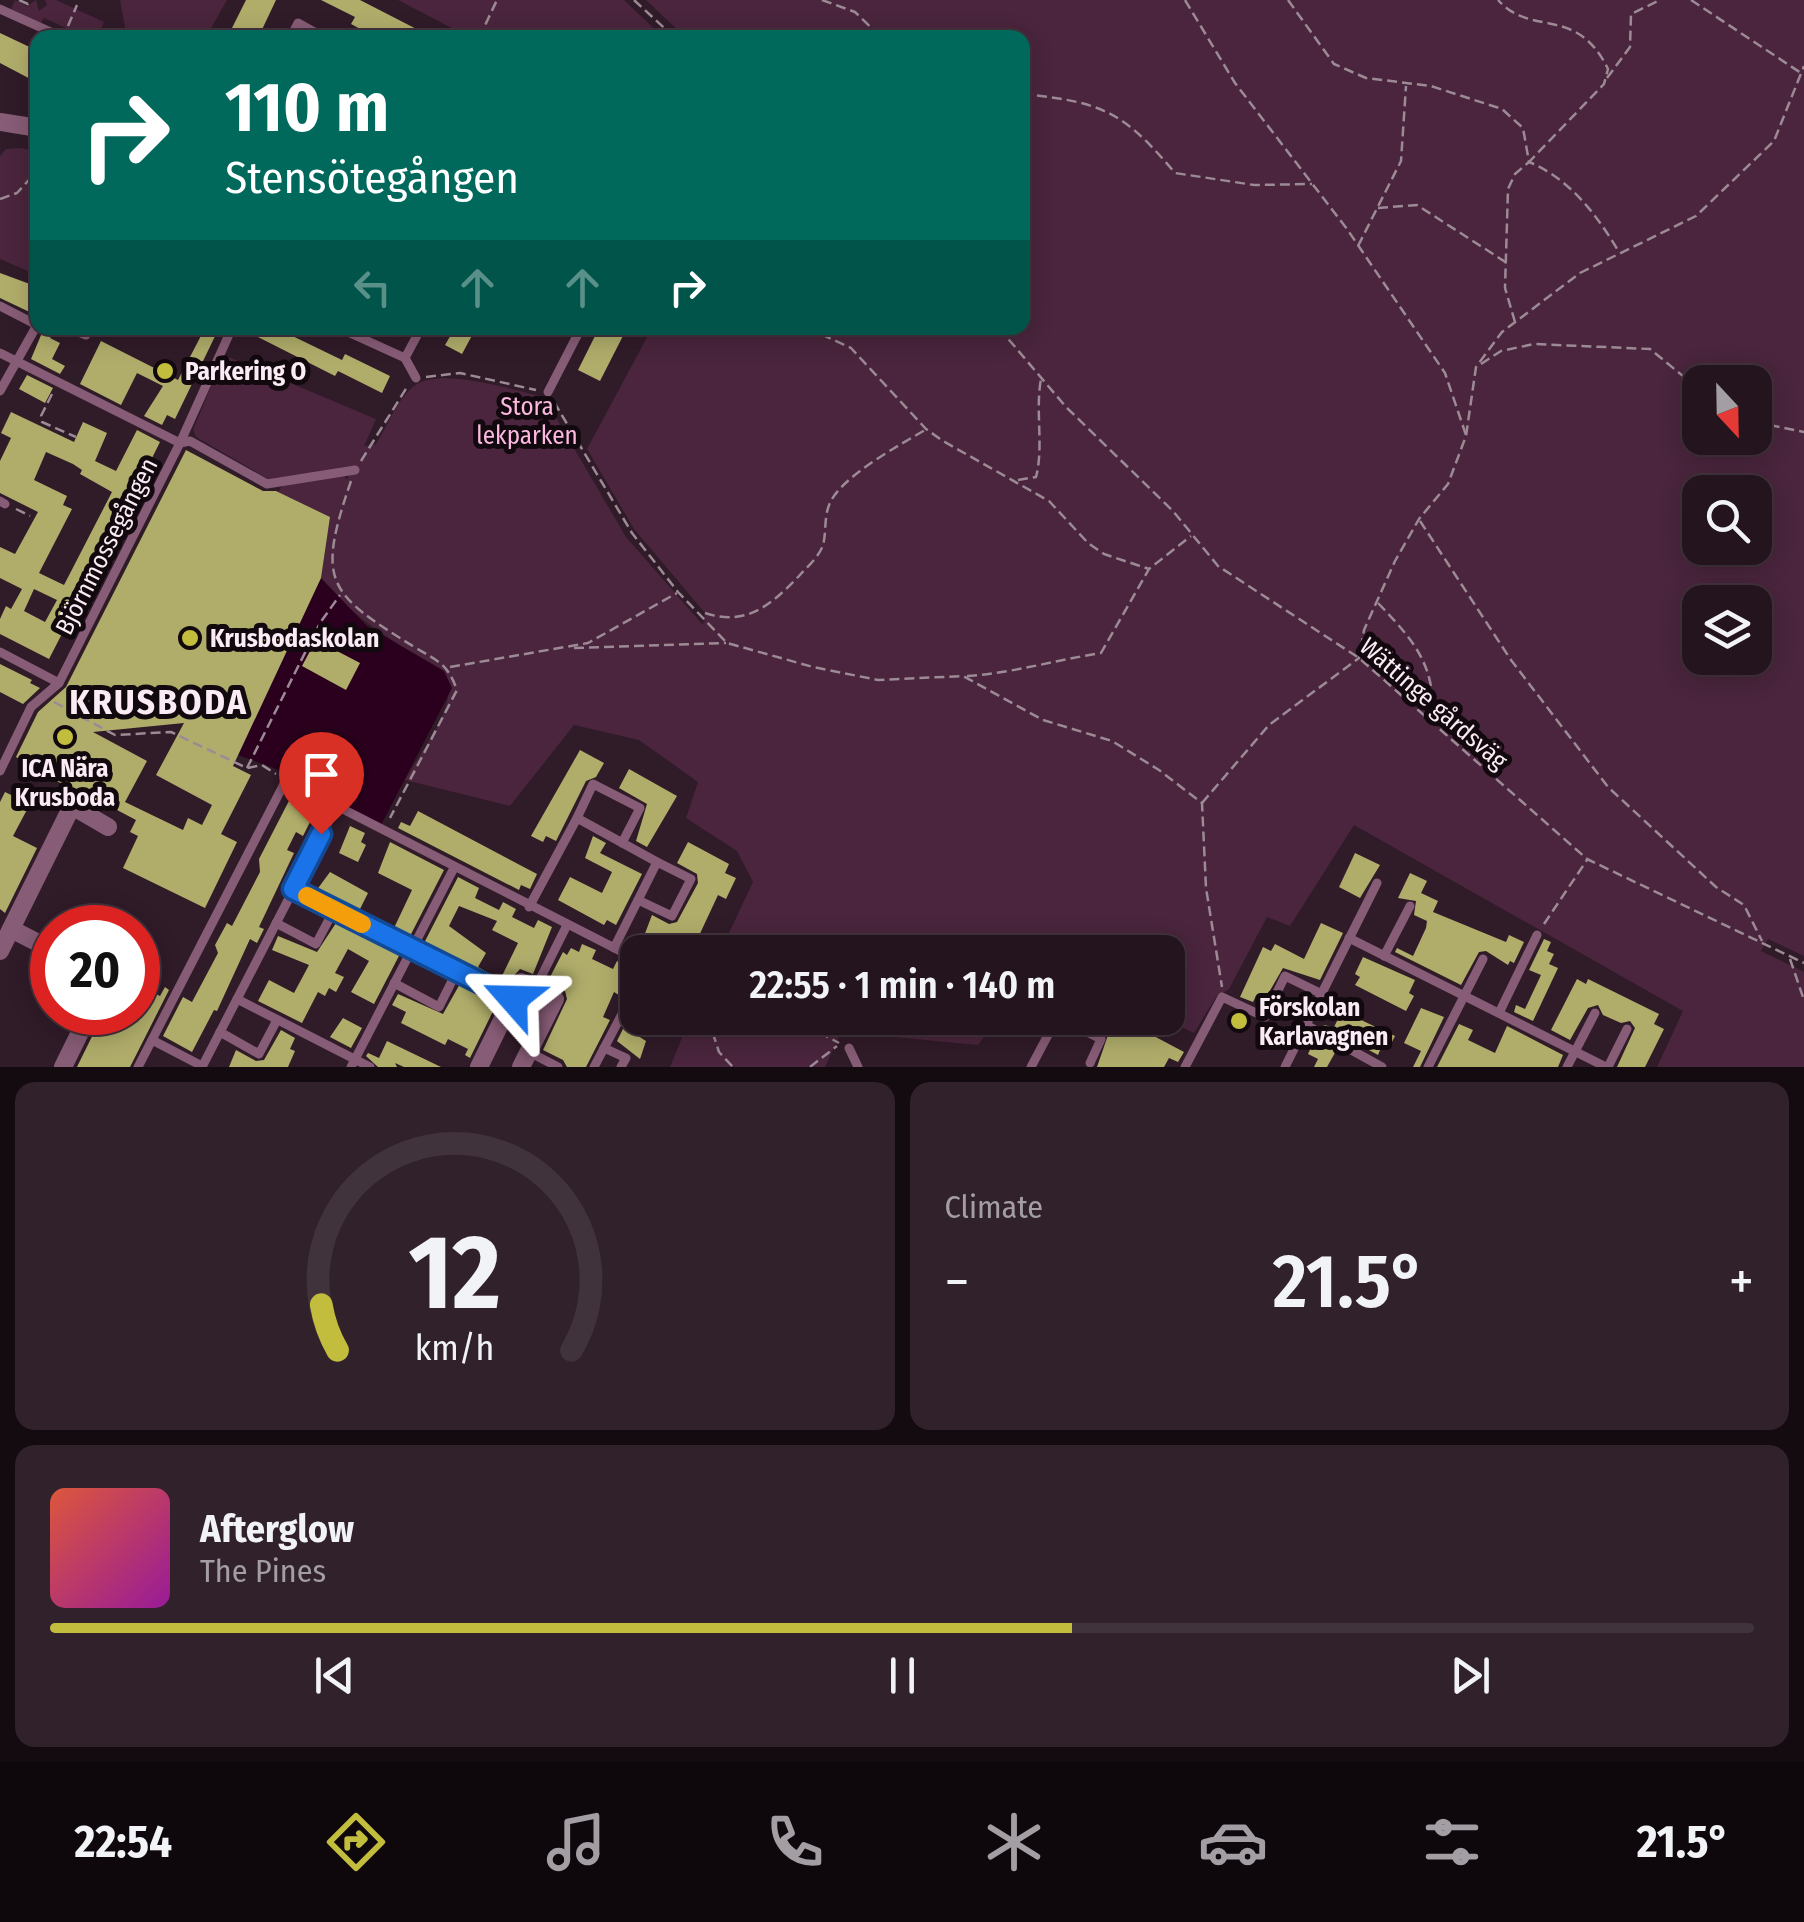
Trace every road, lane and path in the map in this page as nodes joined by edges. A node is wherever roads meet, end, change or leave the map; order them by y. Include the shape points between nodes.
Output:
1 (19, 0) edge
2 (30, 0) edge
3 (497, 0) edge
4 (634, 0) edge
5 (822, 0) edge
6 (1185, 0) edge
7 (1288, 0) edge
8 (1498, 0) edge
9 (1660, 0) edge
10 (1693, 1) edge
11 (77, 5) dead end
12 (0, 9) edge
13 (48, 30) edge
14 (67, 30) edge
15 (483, 30) edge
16 (666, 30) edge
17 (874, 30) edge
18 (1804, 66) edge
19 (1801, 73) junction
20 (1604, 84) junction
21 (1406, 85) junction
22 (1030, 95) edge
23 (0, 122) edge
24 (30, 127) edge
25 (1529, 162) junction
26 (30, 178) edge
27 (1314, 184) junction
28 (0, 199) edge
29 (1378, 208) junction
30 (1358, 246) junction
31 (1620, 253) junction
32 (1508, 264) junction
33 (0, 306) edge
34 (30, 322) edge
35 (1515, 322) junction
36 (30, 335) edge
37 (229, 335) edge
38 (355, 335) edge
39 (416, 335) edge
40 (577, 335) edge
41 (823, 335) edge
42 (1005, 335) edge
43 (0, 353) edge
44 (405, 358) junction
45 (16, 361) junction
46 (1476, 367) junction
47 (1682, 376) edge
48 (416, 378) junction
49 (1042, 378) junction
50 (58, 384) junction
51 (0, 392) edge
52 (548, 392) junction
53 (1772, 425) edge
54 (926, 429) junction
55 (1804, 432) edge
56 (1466, 436) junction
57 (76, 438) dead end
58 (180, 443) junction
59 (355, 470) junction
60 (1015, 481) junction
61 (3, 502) edge
62 (30, 516) dead end
63 (1419, 519) junction
64 (1192, 535) junction
65 (1149, 569) junction
66 (678, 592) junction
67 (341, 594) junction
68 (1376, 602) junction
69 (705, 613) dead end
70 (727, 643) junction
71 (568, 649) junction
72 (0, 652) edge
73 (1358, 658) junction
74 (449, 668) junction
75 (963, 676) junction
76 (59, 683) junction
77 (42, 696) junction
78 (1433, 726) junction
79 (4, 755) edge
80 (247, 768) junction
81 (0, 771) edge
82 (286, 780) junction
83 (1202, 803) junction
84 (336, 807) junction
85 (577, 818) junction
86 (108, 827) dead end
87 (381, 832) junction
88 (622, 843) junction
89 (1588, 859) junction
90 (657, 862) junction
91 (454, 868) junction
92 (1377, 883) dead end
93 (293, 889) junction
94 (638, 900) junction
95 (1410, 906) dead end
96 (529, 907) junction
97 (334, 910) junction
98 (276, 923) junction
99 (567, 925) junction
100 (11, 929) junction
101 (1537, 935) joint
102 (1349, 938) junction
103 (30, 939) edge
104 (1762, 943) junction
105 (614, 948) junction
106 (412, 950) junction
107 (0, 951) edge
108 (620, 951) edge
109 (1384, 956) junction
110 (1789, 956) junction
111 (1484, 959) dead end
112 (1804, 963) edge
113 (456, 973) junction
114 (394, 983) junction
115 (535, 989) junction
116 (1322, 994) junction
117 (1222, 996) junction
118 (1465, 996) junction
119 (237, 999) junction
120 (513, 999) junction
121 (1804, 1000) edge
122 (1498, 1012) junction
123 (1595, 1013) dead end
124 (620, 1018) edge
125 (277, 1020) junction
126 (1306, 1025) junction
127 (1627, 1029) dead end
128 (220, 1032) junction
129 (79, 1035) edge
130 (713, 1035) edge
131 (825, 1035) edge
132 (1049, 1035) edge
133 (1093, 1035) edge
134 (152, 1040) junction
135 (604, 1048) junction
136 (849, 1048) junction
137 (1575, 1052) junction
138 (524, 1059) edge
139 (353, 1063) edge
140 (1090, 1063) dead end
141 (202, 1066) edge
142 (63, 1067) edge
143 (138, 1067) edge
144 (370, 1067) edge
145 (479, 1067) edge
146 (558, 1067) edge
147 (594, 1067) edge
148 (621, 1067) edge
149 (733, 1067) edge
150 (810, 1067) edge
151 (858, 1067) edge
152 (1031, 1067) edge
153 (1186, 1067) edge
154 (1285, 1067) edge
155 (1382, 1067) edge
156 (1428, 1067) edge
157 (1567, 1067) edge
158 (1607, 1067) edge

1 - 2 path
3 - 15 path
4 - 16 path
5 - 17 path via 855,12
6 - 27 path via 1235,83
7 - 21 path via 1334,64
8 - 20 path via 1526,19 1562,22 1598,48 1608,70
9 - 20 path via 1631,14 1630,47
10 - 19 path
11 - 14 path
12 - 13 lane
18 - 19 path
19 - 31 path via 1774,141 1696,216
20 - 25 path
21 - 25 path via 1431,86 1502,109 1523,128
21 - 29 path via 1402,161
22 - 27 path via 1100,106 1146,138 1175,174 1254,185
23 - 24 street
25 - 31 path via 1548,169 1585,202
25 - 32 path via 1508,188
26 - 28 path
27 - 30 path
29 - 30 path
29 - 32 path via 1417,204
30 - 56 path via 1444,374
31 - 35 path via 1580,273
32 - 35 path via 1505,288
33 - 34 lane
35 - 46 path
36 - 45 lane
37 - 58 lane, Björnmossegången
38 - 44 lane
39 - 44 lane
40 - 52 lane
41 - 54 path via 851,348
42 - 49 path, Wättinge gårdsväg
43 - 45 lane
44 - 48 lane
45 - 50 lane
45 - 51 lane
46 - 47 path via 1501,351 1534,344 1650,350
46 - 56 path
48 - 52 path via 460,373
48 - 59 path
49 - 60 path via 1036,476
49 - 64 path, Wättinge gårdsväg
50 - 57 path via 42,422
50 - 58 lane
52 - 66 path via 632,534
53 - 55 path
54 - 60 path
54 - 69 path via 886,451 833,496 822,546 783,596 733,619
56 - 63 path via 1448,484
58 - 59 lane via 190,441 267,484
58 - 76 lane, Björnmossegången
59 - 67 path via 334,531 330,567
60 - 65 path via 1049,501 1104,554
61 - 62 path
63 - 68 path
63 - 104 path via 1511,660 1608,788 1744,905
64 - 65 path
64 - 73 path, Wättinge gårdsväg via 1244,586
65 - 75 path via 1102,653
66 - 70 path
66 - 71 path
67 - 74 path via 367,618
67 - 80 path
68 - 73 path
68 - 78 path via 1423,655 1434,696
70 - 71 path
70 - 75 path via 878,680
71 - 74 path
72 - 76 lane
73 - 78 path, Wättinge gårdsväg
73 - 83 path via 1269,724
74 - 87 path via 457,690
75 - 83 path via 1043,720 1112,741
76 - 77 lane, Björnmossegången
77 - 79 lane, Björnmossegången
77 - 80 path via 115,735 172,732
78 - 89 path, Wättinge gårdsväg
79 - 81 lane, Björnmossegången
80 - 82 path via 262,765
82 - 84 lane
82 - 134 lane
83 - 117 path
84 - 87 lane
84 - 93 lane
85 - 88 lane
85 - 88 lane via 593,784 640,808
85 - 96 lane
86 - 100 street via 72,806
87 - 91 lane
88 - 90 lane
89 - 101 path
89 - 104 path, Wättinge gårdsväg
90 - 94 lane
90 - 94 lane via 691,879 672,916
91 - 96 lane
91 - 106 lane
92 - 102 lane
93 - 97 lane
93 - 98 lane
94 - 105 lane
95 - 109 lane
96 - 99 lane
97 - 98 lane via 316,944
97 - 106 lane
98 - 119 lane
99 - 105 lane
99 - 115 lane
100 - 103 street
100 - 107 street
101 - 122 lane
102 - 109 lane
102 - 116 lane
104 - 110 path, Wättinge gårdsväg
105 - 108 lane
106 - 113 lane
106 - 114 lane
109 - 118 lane
110 - 112 path, Wättinge gårdsväg
110 - 121 path
111 - 118 lane
113 - 114 lane via 439,1007
113 - 120 lane
114 - 139 lane
115 - 120 street via 522,982
115 - 138 street via 555,999
116 - 117 lane via 1285,976 1264,1018
116 - 126 lane
117 - 153 lane
118 - 122 lane
118 - 156 lane
119 - 125 lane
119 - 128 lane
120 - 145 street
122 - 137 lane
123 - 137 lane
124 - 135 lane
125 - 128 lane via 259,1054
125 - 139 lane
126 - 154 lane
126 - 155 lane
127 - 158 lane
128 - 141 lane
129 - 142 street
130 - 149 path
131 - 136 path
132 - 152 lane
133 - 140 lane via 1101,1039
134 - 141 lane
134 - 143 lane
135 - 147 lane
135 - 148 lane via 626,1058
136 - 150 path via 836,1045
136 - 151 lane
137 - 157 lane
137 - 158 lane
138 - 146 lane
139 - 144 lane

